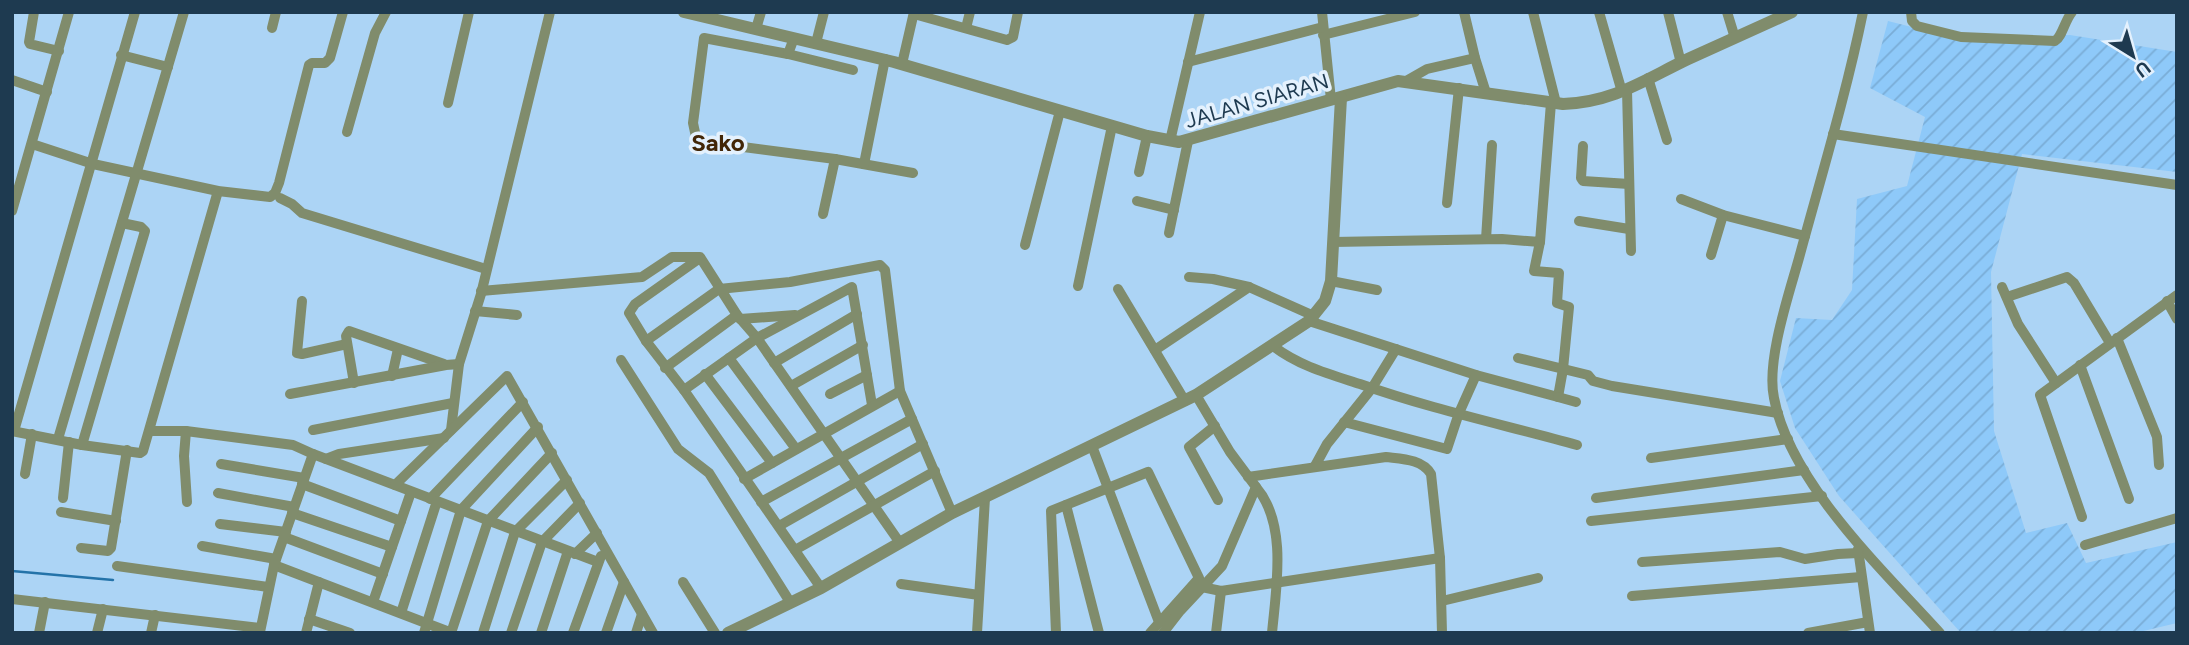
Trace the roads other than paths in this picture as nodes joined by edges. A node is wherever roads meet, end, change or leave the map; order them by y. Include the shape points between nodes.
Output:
1 (34, 12) edge
2 (69, 12) edge
3 (135, 12) edge
4 (184, 12) edge
5 (276, 12) edge
6 (343, 12) edge
7 (386, 12) edge
8 (469, 12) edge
9 (550, 12) edge
10 (686, 12) edge
11 (761, 12) edge
12 (824, 12) edge
13 (970, 12) edge
14 (1018, 12) edge
15 (1200, 12) edge
16 (1322, 12) edge
17 (1415, 12) edge
18 (1464, 12) edge
19 (1533, 12) edge
20 (1599, 12) edge
21 (1668, 12) edge
22 (1727, 12) edge
23 (1792, 12) edge
24 (1863, 12) edge
25 (1911, 12) edge
26 (2072, 12) edge
27 (914, 13) edge
28 (710, 15) edge
29 (272, 28) dead end
30 (966, 28) junction
31 (756, 30) junction
32 (1323, 31) junction
33 (704, 38) junction
34 (794, 38) junction
35 (1735, 38) junction
36 (816, 43) junction
37 (843, 49) junction
38 (59, 51) junction
39 (788, 54) junction
40 (121, 55) junction
41 (1475, 58) junction
42 (885, 59) junction
43 (1188, 62) junction
44 (1681, 62) junction
45 (902, 64) junction
46 (168, 67) junction
47 (839, 67) junction
48 (853, 70) dead end
49 (1648, 78) junction
50 (12, 80) edge
51 (1406, 81) junction
52 (1459, 88) junction
53 (1624, 91) junction
54 (47, 92) junction
55 (1486, 93) junction
56 (1336, 99) junction
57 (448, 103) dead end
58 (1554, 103) junction
59 (1060, 110) junction
60 (1112, 126) junction
61 (347, 132) dead end
62 (1833, 134) junction
63 (1147, 136) junction
64 (1667, 140) dead end
65 (1170, 141) junction
66 (1188, 141) junction
67 (32, 144) junction
68 (1492, 145) dead end
69 (1583, 146) dead end
70 (835, 159) junction
71 (93, 163) junction
72 (864, 164) junction
73 (1139, 172) dead end
74 (138, 173) junction
75 (913, 173) dead end
76 (1629, 184) junction
77 (2177, 185) edge
78 (218, 191) junction
79 (280, 198) dead end
80 (1681, 199) dead end
81 (1137, 201) dead end
82 (1447, 203) dead end
83 (1174, 210) junction
84 (12, 211) edge
85 (823, 214) dead end
86 (1723, 215) junction
87 (1579, 222) dead end
88 (122, 223) junction
89 (1629, 229) junction
90 (1169, 233) dead end
91 (1805, 236) junction
92 (1486, 239) junction
93 (1333, 242) junction
94 (1540, 242) junction
95 (1025, 245) dead end
96 (1631, 251) dead end
97 (1711, 255) dead end
98 (700, 258) junction
99 (486, 269) junction
100 (850, 269) junction
101 (1189, 277) dead end
102 (1331, 281) junction
103 (1078, 286) dead end
104 (852, 287) junction
105 (1249, 287) junction
106 (719, 289) junction
107 (1118, 289) dead end
108 (1377, 290) dead end
109 (481, 291) junction
110 (2172, 298) edge
111 (302, 301) dead end
112 (475, 311) junction
113 (857, 314) junction
114 (517, 315) dead end
115 (798, 315) junction
116 (739, 317) junction
117 (1312, 319) junction
118 (2177, 319) edge
119 (757, 338) junction
120 (646, 341) junction
121 (2114, 341) junction
122 (347, 344) junction
123 (863, 345) junction
124 (1273, 345) junction
125 (398, 349) junction
126 (1396, 349) junction
127 (1155, 350) junction
128 (729, 358) junction
129 (1518, 358) dead end
130 (621, 360) dead end
131 (774, 363) junction
132 (459, 364) junction
133 (446, 365) junction
134 (2080, 365) junction
135 (664, 368) junction
136 (1563, 369) junction
137 (705, 374) junction
138 (1476, 374) junction
139 (867, 375) junction
140 (393, 376) junction
141 (354, 383) junction
142 (2056, 383) junction
143 (790, 386) junction
144 (1372, 388) junction
145 (684, 390) junction
146 (900, 391) junction
147 (290, 394) dead end
148 (830, 394) dead end
149 (1558, 397) junction
150 (1191, 398) junction
151 (523, 402) junction
152 (1576, 402) dead end
153 (453, 403) junction
154 (872, 405) junction
155 (1459, 413) junction
156 (1778, 413) junction
157 (912, 419) junction
158 (1344, 422) junction
159 (1215, 426) junction
160 (538, 427) junction
161 (313, 430) dead end
162 (13, 431) edge
163 (150, 431) junction
164 (186, 431) junction
165 (823, 433) junction
166 (32, 434) junction
167 (447, 434) junction
168 (1788, 439) junction
169 (64, 441) junction
170 (923, 444) junction
171 (82, 445) junction
172 (1577, 445) dead end
173 (1092, 446) junction
174 (796, 449) junction
175 (127, 450) junction
176 (552, 453) junction
177 (313, 454) junction
178 (1651, 458) dead end
179 (326, 459) junction
180 (841, 459) junction
181 (772, 463) junction
182 (222, 464) dead end
183 (2159, 464) dead end
184 (1315, 466) junction
185 (1804, 470) junction
186 (935, 471) junction
187 (25, 474) dead end
188 (1248, 477) junction
189 (567, 480) junction
190 (744, 480) junction
191 (303, 481) junction
192 (857, 482) junction
193 (396, 485) junction
194 (1256, 487) junction
195 (1109, 489) junction
196 (411, 492) junction
197 (218, 493) dead end
198 (1822, 496) junction
199 (63, 498) dead end
200 (985, 498) junction
201 (1596, 498) dead end
202 (2129, 499) dead end
203 (434, 500) junction
204 (1217, 500) dead end
205 (187, 502) dead end
206 (761, 502) junction
207 (580, 503) junction
208 (1066, 505) junction
209 (873, 506) junction
210 (293, 510) junction
211 (461, 510) junction
212 (61, 512) dead end
213 (952, 513) junction
214 (2082, 517) dead end
215 (2177, 518) edge
216 (116, 521) junction
217 (401, 521) junction
218 (488, 521) junction
219 (1591, 521) dead end
220 (220, 524) dead end
221 (779, 526) junction
222 (515, 532) junction
223 (597, 533) junction
224 (285, 535) junction
225 (542, 542) junction
226 (900, 543) junction
227 (2085, 545) dead end
228 (202, 546) dead end
229 (392, 547) junction
230 (604, 547) junction
231 (81, 548) dead end
232 (1858, 549) junction
233 (795, 550) junction
234 (572, 553) junction
235 (1440, 558) junction
236 (275, 562) junction
237 (598, 562) junction
238 (1642, 562) dead end
239 (117, 565) dead end
240 (383, 573) junction
241 (1861, 577) junction
242 (1538, 578) dead end
243 (318, 582) junction
244 (624, 582) junction
245 (683, 582) dead end
246 (1279, 583) junction
247 (901, 584) dead end
248 (268, 587) junction
249 (1202, 587) junction
250 (821, 588) junction
251 (1221, 591) junction
252 (979, 595) junction
253 (1632, 596) dead end
254 (12, 599) edge
255 (1442, 601) junction
256 (45, 602) junction
257 (373, 602) junction
258 (790, 602) junction
259 (103, 609) junction
260 (401, 613) junction
261 (642, 614) junction
262 (155, 615) junction
263 (309, 619) junction
264 (207, 627) edge
265 (1869, 627) edge
266 (425, 628) edge
267 (1161, 628) edge
268 (260, 631) edge
269 (39, 633) edge
270 (97, 633) edge
271 (151, 633) edge
272 (306, 633) edge
273 (350, 633) edge
274 (452, 633) edge
275 (483, 633) edge
276 (511, 633) edge
277 (541, 633) edge
278 (573, 633) edge
279 (606, 633) edge
280 (636, 633) edge
281 (653, 633) edge
282 (715, 633) edge
283 (728, 633) edge
284 (977, 633) edge
285 (1056, 633) edge
286 (1098, 633) edge
287 (1150, 633) edge
288 (1216, 633) edge
289 (1272, 633) edge
290 (1442, 633) edge
291 (1808, 633) edge
292 (1940, 633) edge

1 - 38 street via 30,44
2 - 38 street
3 - 40 street
4 - 46 street
5 - 29 street
6 - 78 street via 330,58 309,65 275,193 270,197
7 - 61 street via 374,33
8 - 57 street
9 - 99 street
10 - 28 street, JALAN SIARAN
11 - 31 street
12 - 36 street
13 - 30 street
14 - 30 street via 1013,37 1007,40
15 - 43 street
16 - 32 street
17 - 32 street
18 - 41 street
19 - 58 street
20 - 53 street
21 - 44 street
22 - 35 street
23 - 35 street, JALAN SIARAN
24 - 62 street
25 - 26 street via 1917,26 1961,37 2055,41
27 - 30 street
27 - 45 street
28 - 31 street, JALAN SIARAN
28 - 33 street
31 - 34 street, JALAN SIARAN
32 - 43 street
32 - 56 street
33 - 39 street
33 - 70 street via 693,123 696,137 705,142
34 - 36 street, JALAN SIARAN
34 - 39 street
35 - 44 street, JALAN SIARAN
36 - 37 street, JALAN SIARAN
37 - 42 street, JALAN SIARAN
37 - 47 street
38 - 54 street
39 - 47 street
40 - 46 street
40 - 71 street
41 - 51 street via 1427,69
41 - 55 street
42 - 45 street, JALAN SIARAN
42 - 72 street
43 - 65 street
44 - 49 street, JALAN SIARAN
45 - 59 street, JALAN SIARAN
46 - 74 street
47 - 48 street
49 - 53 street, JALAN SIARAN
49 - 64 street
50 - 54 street
51 - 52 street, JALAN SIARAN
51 - 56 street, JALAN SIARAN
52 - 55 street, JALAN SIARAN
52 - 82 street
53 - 58 street, JALAN SIARAN via 1590,103
53 - 76 street
54 - 67 street
55 - 58 street, JALAN SIARAN
56 - 66 street, JALAN SIARAN
56 - 93 street
58 - 94 street
59 - 60 street, JALAN SIARAN
59 - 95 street
60 - 63 street, JALAN SIARAN
60 - 103 street
62 - 77 street
62 - 91 street
63 - 65 street, JALAN SIARAN
63 - 73 street
65 - 66 street, JALAN SIARAN
66 - 83 street
67 - 71 street
67 - 84 street
68 - 92 street
69 - 76 street via 1583,181
70 - 72 street
70 - 85 street
71 - 74 street
71 - 162 street
72 - 75 street
74 - 78 street
74 - 88 street
76 - 89 street
78 - 163 street
79 - 99 street via 302,213
80 - 86 street
81 - 83 street
83 - 90 street
86 - 91 street
86 - 97 street
87 - 89 street
88 - 169 street
88 - 171 street via 145,231
89 - 96 street
91 - 156 street via 1782,318 1773,377
92 - 93 street
92 - 94 street
93 - 102 street
94 - 136 street via 1534,270 1559,274 1557,303 1569,307
98 - 106 street
98 - 109 street via 672,257 642,277
98 - 120 street via 632,307 629,313
99 - 109 street
100 - 104 street
100 - 106 street via 790,282
100 - 146 street via 880,265 884,270
101 - 105 street
102 - 108 street
102 - 117 street via 1325,301
104 - 113 street
104 - 115 street
105 - 117 street
105 - 127 street
106 - 116 street
106 - 120 street
107 - 127 street
109 - 112 street
110 - 118 street
110 - 121 street
111 - 122 street via 298,353
112 - 114 street
112 - 132 street
113 - 123 street
113 - 131 street
115 - 116 street
115 - 119 street
116 - 119 street
116 - 135 street
117 - 124 street
117 - 126 street
119 - 128 street
119 - 131 street
120 - 135 street
121 - 134 street
121 - 142 street via 2067,277 2004,292 2018,324
121 - 183 street via 2157,437
122 - 125 street via 349,331
122 - 141 street
123 - 139 street
123 - 143 street
124 - 144 street via 1301,364
124 - 150 street
125 - 133 street
125 - 140 street
126 - 138 street
126 - 144 street
127 - 150 street
128 - 137 street
128 - 174 street
129 - 136 street
130 - 258 street via 678,449 709,473
131 - 143 street
132 - 133 street
132 - 153 street
133 - 140 street
134 - 142 street
134 - 202 street
135 - 145 street
136 - 149 street
136 - 156 street via 1612,386
137 - 145 street
137 - 181 street
138 - 149 street
138 - 155 street
139 - 148 street
139 - 154 street
140 - 141 street
141 - 147 street
142 - 214 street via 2040,398
143 - 165 street
144 - 155 street
144 - 158 street
145 - 190 street
146 - 154 street
146 - 157 street
149 - 152 street
150 - 159 street
150 - 173 street
151 - 160 street
151 - 167 street via 507,376
151 - 203 street
153 - 161 street
153 - 167 street
154 - 165 street
155 - 158 street via 1447,449
155 - 172 street
156 - 168 street
157 - 170 street
157 - 180 street
158 - 184 street
159 - 188 street
159 - 204 street via 1189,447
160 - 176 street
160 - 211 street
162 - 166 street
163 - 164 street
163 - 175 street via 143,451
164 - 177 street via 293,445
164 - 205 street
165 - 174 street
165 - 180 street
166 - 169 street
166 - 187 street
167 - 179 street
167 - 193 street
168 - 178 street
168 - 185 street
169 - 171 street
169 - 199 street
170 - 186 street
170 - 192 street
171 - 175 street
173 - 195 street
173 - 200 street
174 - 181 street
175 - 216 street
176 - 189 street
176 - 218 street
177 - 179 street
177 - 191 street
179 - 193 street
180 - 192 street
180 - 206 street
181 - 190 street
182 - 191 street
184 - 188 street
184 - 235 street via 1386,457 1425,467 1431,474
185 - 198 street
185 - 201 street
186 - 209 street
186 - 213 street
188 - 194 street
189 - 207 street
189 - 222 street
190 - 206 street
191 - 210 street
191 - 217 street
192 - 209 street
192 - 221 street
193 - 196 street
194 - 246 street via 1270,508
194 - 249 street via 1222,566
195 - 208 street
195 - 267 street
195 - 267 street via 1148,472 1199,578
196 - 203 street
196 - 217 street
197 - 210 street
198 - 219 street
198 - 232 street
200 - 213 street
200 - 252 street
203 - 211 street
203 - 260 street
206 - 221 street
207 - 223 street
207 - 225 street
208 - 285 street via 1051,511
208 - 286 street
209 - 226 street
209 - 233 street
210 - 224 street
210 - 229 street
211 - 218 street
211 - 266 street
212 - 216 street
213 - 226 street
215 - 227 street
216 - 231 street via 110,549
217 - 229 street
218 - 222 street
218 - 274 street
220 - 224 street
221 - 233 street
222 - 225 street
222 - 275 street
223 - 230 street
223 - 234 street
224 - 236 street
224 - 240 street
225 - 234 street
225 - 276 street
226 - 250 street
228 - 236 street
229 - 240 street
230 - 237 street
230 - 244 street
232 - 238 street via 1805,559 1780,552
232 - 241 street
232 - 292 street
233 - 250 street
234 - 237 street
234 - 277 street
235 - 246 street
235 - 255 street
236 - 243 street
236 - 248 street
237 - 278 street
239 - 248 street
240 - 257 street
241 - 253 street
241 - 265 street
242 - 255 street
243 - 257 street
243 - 263 street
244 - 261 street
244 - 279 street
245 - 282 street
246 - 251 street
246 - 289 street
247 - 252 street
248 - 268 street
249 - 251 street
249 - 267 street
250 - 258 street
251 - 288 street
252 - 284 street
254 - 256 street
255 - 290 street
256 - 259 street
256 - 269 street
257 - 260 street
258 - 283 street
259 - 262 street
259 - 270 street
260 - 266 street
261 - 280 street
261 - 281 street
262 - 264 street
262 - 271 street
263 - 272 street
263 - 273 street
264 - 268 street
265 - 291 street
266 - 274 street
267 - 287 street

